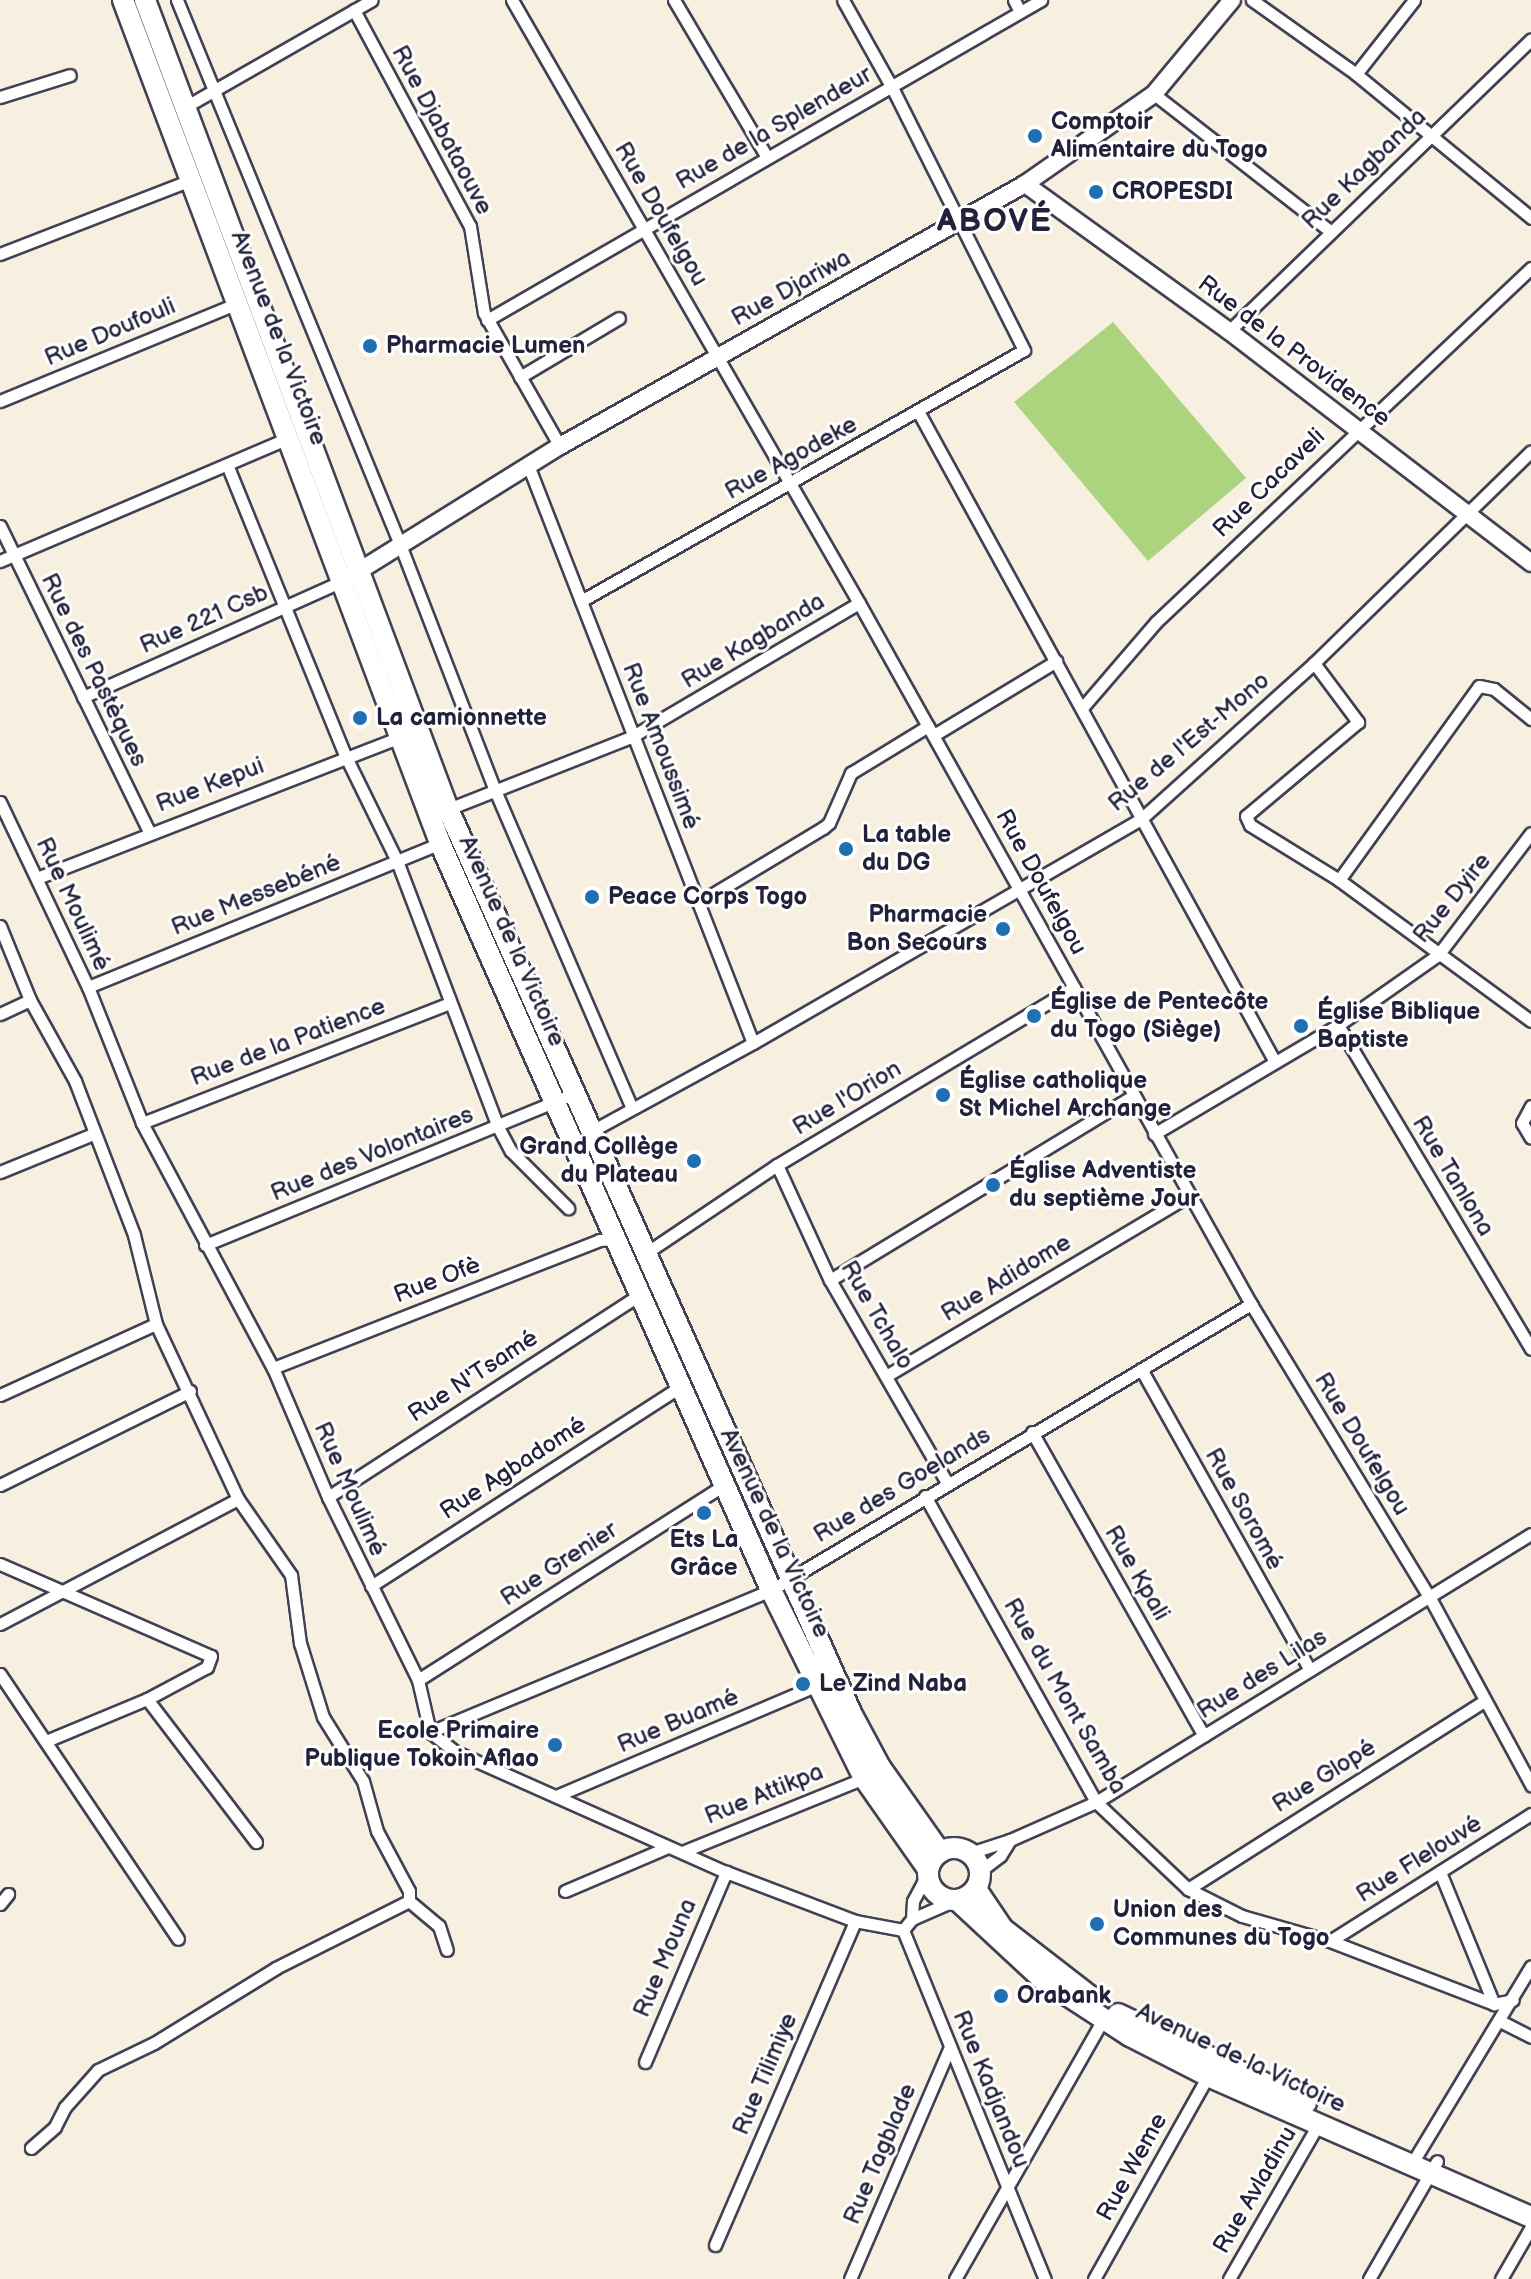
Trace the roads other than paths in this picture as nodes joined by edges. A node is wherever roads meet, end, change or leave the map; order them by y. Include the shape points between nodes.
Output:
1 (123, 0) edge
2 (145, 0) edge
3 (177, 0) edge
4 (372, 0) edge
5 (512, 0) edge
6 (674, 0) edge
7 (843, 0) edge
8 (1014, 0) edge
9 (1041, 0) edge
10 (1232, 0) edge
11 (1252, 0) edge
12 (1414, 0) edge
13 (354, 10) junction
14 (1020, 12) junction
15 (1531, 39) edge
16 (1356, 74) junction
17 (70, 75) dead end
18 (891, 86) junction
19 (213, 91) junction
20 (1154, 94) junction
21 (0, 97) edge
22 (185, 107) junction
23 (1430, 135) junction
24 (767, 157) junction
25 (191, 180) junction
26 (1025, 184) junction
27 (1531, 218) edge
28 (960, 221) junction
29 (643, 228) junction
30 (1331, 232) junction
31 (0, 254) edge
32 (1531, 268) edge
33 (238, 303) junction
34 (619, 318) dead end
35 (487, 320) junction
36 (1229, 331) junction
37 (718, 357) junction
38 (520, 377) junction
39 (0, 401) edge
40 (919, 413) junction
41 (1358, 428) junction
42 (289, 438) junction
43 (560, 446) junction
44 (1531, 451) edge
45 (528, 465) junction
46 (228, 467) junction
47 (789, 484) junction
48 (1467, 512) junction
49 (0, 526) edge
50 (401, 547) junction
51 (14, 555) junction
52 (0, 561) edge
53 (1531, 563) edge
54 (351, 576) junction
55 (581, 601) junction
56 (859, 603) junction
57 (284, 607) junction
58 (1056, 661) junction
59 (1314, 663) junction
60 (83, 697) junction
61 (1082, 708) junction
62 (1531, 719) edge
63 (931, 730) junction
64 (633, 736) junction
65 (401, 737) junction
66 (346, 757) junction
67 (494, 788) junction
68 (0, 802) edge
69 (448, 809) junction
70 (1141, 819) junction
71 (149, 832) junction
72 (1531, 833) edge
73 (440, 843) junction
74 (397, 861) junction
75 (37, 878) junction
76 (1339, 880) junction
77 (1020, 888) junction
78 (698, 903) junction
79 (0, 926) edge
80 (1438, 955) junction
81 (88, 987) junction
82 (1074, 987) junction
83 (30, 1000) junction
84 (449, 1003) junction
85 (0, 1014) edge
86 (1531, 1021) edge
87 (1338, 1025) junction
88 (753, 1043) junction
89 (1275, 1062) junction
90 (1133, 1096) junction
91 (564, 1098) junction
92 (1531, 1106) edge
93 (632, 1108) junction
94 (142, 1123) junction
95 (498, 1127) junction
96 (93, 1134) junction
97 (1154, 1134) junction
98 (581, 1136) junction
99 (1531, 1138) edge
100 (777, 1165) junction
101 (0, 1172) edge
102 (1190, 1195) junction
103 (568, 1208) dead end
104 (618, 1239) junction
105 (205, 1245) junction
106 (646, 1253) junction
107 (830, 1280) junction
108 (642, 1293) junction
109 (1251, 1304) junction
110 (156, 1324) junction
111 (1531, 1349) edge
112 (273, 1368) junction
113 (1141, 1369) junction
114 (886, 1376) junction
115 (680, 1387) junction
116 (190, 1391) junction
117 (0, 1395) edge
118 (1032, 1432) junction
119 (947, 1483) junction
120 (0, 1485) edge
121 (724, 1485) junction
122 (925, 1496) junction
123 (328, 1497) junction
124 (238, 1499) junction
125 (1531, 1534) edge
126 (0, 1564) edge
127 (794, 1578) junction
128 (371, 1586) junction
129 (61, 1590) junction
130 (771, 1590) junction
131 (1430, 1598) junction
132 (0, 1624) edge
133 (1310, 1670) junction
134 (0, 1674) edge
135 (418, 1680) junction
136 (818, 1685) junction
137 (147, 1699) junction
138 (1484, 1701) junction
139 (430, 1732) junction
140 (1204, 1736) junction
141 (46, 1741) junction
142 (864, 1778) junction
143 (1531, 1785) edge
144 (556, 1796) junction
145 (1096, 1802) junction
146 (1531, 1814) edge
147 (1010, 1840) junction
148 (256, 1842) dead end
149 (668, 1847) junction
150 (682, 1852) junction
151 (932, 1865) junction
152 (975, 1871) junction
153 (726, 1872) junction
154 (1440, 1872) junction
155 (1188, 1889) junction
156 (565, 1891) dead end
157 (955, 1900) junction
158 (409, 1901) junction
159 (912, 1919) junction
160 (855, 1921) junction
161 (903, 1930) junction
162 (178, 1939) dead end
163 (1330, 1941) junction
164 (447, 1950) dead end
165 (1531, 1966) edge
166 (1513, 2000) junction
167 (1494, 2004) junction
168 (1102, 2021) junction
169 (1500, 2021) junction
170 (1531, 2037) edge
171 (950, 2047) junction
172 (645, 2062) dead end
173 (1208, 2076) junction
174 (1319, 2123) junction
175 (31, 2148) dead end
176 (1424, 2163) junction
177 (1008, 2188) junction
178 (1531, 2202) edge
179 (1531, 2217) edge
180 (1531, 2227) edge
181 (715, 2245) dead end
182 (850, 2279) edge
183 (955, 2279) edge
184 (1045, 2279) edge
185 (1094, 2279) edge
186 (1229, 2279) edge
187 (1369, 2279) edge
188 (1501, 2279) edge

1 - 25 highway, Avenue de la Victoire
2 - 22 highway, Avenue de la Victoire
3 - 19 street
4 - 13 street
5 - 29 street, Rue Doufelgou
6 - 24 street
7 - 18 street
8 - 14 street
9 - 14 street, Rue de la Splendeur
10 - 20 street, Rue Djariwa
11 - 16 street
12 - 16 street
13 - 19 street
13 - 35 street, Rue Djabataouve via 470,226
14 - 18 street, Rue de la Splendeur
15 - 23 street, Rue Kagbanda
16 - 23 street
17 - 21 street
18 - 24 street, Rue de la Splendeur
18 - 28 street
19 - 22 street
19 - 50 street
20 - 26 street, Rue Djariwa
20 - 30 street
22 - 54 highway, Avenue de la Victoire
23 - 27 street
23 - 30 street, Rue Kagbanda
24 - 29 street, Rue de la Splendeur
25 - 31 street
25 - 33 highway, Avenue de la Victoire
26 - 28 street, Rue Djariwa
26 - 36 street, Rue de la Providence
28 - 37 street, Rue Djariwa
28 - 40 street, Rue Agodeke via 1025,346 1022,353
29 - 35 street, Rue de la Splendeur
29 - 37 street, Rue Doufelgou
30 - 36 street, Rue Kagbanda
32 - 41 street, Rue Cacaveli
33 - 39 street, Rue Doufouli
33 - 42 highway, Avenue de la Victoire
34 - 38 street
35 - 38 street, Rue Djabataouve
36 - 41 street, Rue de la Providence
37 - 43 street, Rue Djariwa
37 - 47 street, Rue Doufelgou
38 - 43 street, Rue Djabataouve
40 - 47 street, Rue Agodeke
40 - 58 street
41 - 48 street, Rue de la Providence
41 - 61 street, Rue Cacaveli via 1156,622
42 - 46 street
42 - 54 highway, Avenue de la Victoire
43 - 45 street, Rue Djariwa
44 - 48 street, Rue de l'Est-Mono
45 - 50 street, Rue Djariwa
45 - 55 street, Rue Amoussimé
46 - 51 street
46 - 57 street
47 - 55 street, Rue Agodeke
47 - 56 street, Rue Doufelgou
48 - 53 street, Rue de la Providence
48 - 59 street, Rue de l'Est-Mono
49 - 51 street, Rue des Pastèques
50 - 54 street, Rue Djariwa
50 - 67 street
51 - 52 street
51 - 60 street, Rue des Pastèques
54 - 57 street, Rue 221 Csb
54 - 65 highway, Avenue de la Victoire
54 - 69 highway, Avenue de la Victoire
55 - 64 street, Rue Amoussimé
56 - 63 street, Rue Doufelgou
56 - 64 street, Rue Kagbanda
57 - 60 street, Rue 221 Csb
57 - 66 street
58 - 61 street
58 - 63 street
59 - 70 street, Rue de l'Est-Mono
59 - 76 street via 1358,722 1246,816 1250,825
60 - 71 street, Rue des Pastèques
61 - 70 street
62 - 76 street via 1494,689 1479,686
63 - 77 street, Rue Doufelgou
63 - 78 street via 851,773 823,828
64 - 67 street, Rue Kagbanda
64 - 78 street, Rue Amoussimé
65 - 66 street, Rue Kepui
65 - 73 highway, Avenue de la Victoire
66 - 71 street, Rue Kepui
66 - 74 street
67 - 69 street, Rue Kagbanda
67 - 93 street
68 - 75 street, Rue Moulimé
69 - 91 highway, Avenue de la Victoire
70 - 77 street, Rue de l'Est-Mono
70 - 89 street
71 - 75 street, Rue Kepui
72 - 80 street, Rue Dyire
73 - 74 street, Rue Messebéné
73 - 91 highway, Avenue de la Victoire
74 - 81 street, Rue Messebéné
74 - 84 street
75 - 81 street, Rue Moulimé
76 - 80 street
77 - 82 street, Rue Doufelgou
77 - 88 street, Rue de l'Est-Mono
78 - 88 street, Rue Amoussimé
79 - 83 street
80 - 86 street
80 - 87 street, Rue Dyire
81 - 94 street, Rue Moulimé
82 - 90 street, Rue Doufelgou
82 - 100 street, Rue l'Orion
83 - 85 street
83 - 96 street via 75,1081
84 - 94 street, Rue de la Patience
84 - 95 street
87 - 89 street, Rue Dyire
87 - 111 street, Rue Tanlona
88 - 93 street, Rue de l'Est-Mono
89 - 97 street, Rue Dyire
90 - 97 street, Rue Doufelgou
90 - 107 street
91 - 95 street, Rue des Volontaires
91 - 98 highway, Avenue de la Victoire
92 - 99 street via 1522,1123
93 - 98 street, Rue de l'Est-Mono
94 - 105 street, Rue Moulimé
95 - 103 street via 511,1151
95 - 105 street, Rue des Volontaires
96 - 101 street
96 - 110 street via 134,1235
97 - 102 street, Rue Doufelgou
98 - 104 highway, Avenue de la Victoire
98 - 106 highway, Avenue de la Victoire
100 - 106 street, Rue l'Orion
100 - 107 street, Rue Tchalo
102 - 109 street, Rue Doufelgou
102 - 114 street, Rue Adidome
104 - 108 highway, Avenue de la Victoire
104 - 112 street, Rue Ofè via 599,1240
105 - 112 street, Rue Moulimé
106 - 127 highway, Avenue de la Victoire
107 - 114 street, Rue Tchalo
108 - 115 highway, Avenue de la Victoire
108 - 123 street, Rue N'Tsamé
109 - 113 street, Rue des Goelands
109 - 131 street, Rue Doufelgou
110 - 116 street
110 - 117 street
112 - 123 street, Rue Moulimé
113 - 118 street, Rue des Goelands
113 - 133 street, Rue Soromé
114 - 119 street, Rue Tchalo
115 - 121 highway, Avenue de la Victoire
115 - 128 street, Rue Agbadomé
116 - 120 street
116 - 124 street
118 - 119 street, Rue des Goelands
118 - 140 street, Rue Kpali
119 - 122 street, Rue des Goelands
121 - 130 highway, Avenue de la Victoire
121 - 135 street, Rue Grenier
122 - 127 street, Rue des Goelands
122 - 145 street, Rue du Mont Samba
123 - 128 street, Rue Moulimé
124 - 129 street
124 - 158 street via 291,1575 300,1643 323,1717 363,1781 377,1831 409,1891
125 - 131 street, Rue des Lilas
126 - 129 street
127 - 130 street, Rue des Goelands
127 - 151 highway, Avenue de la Victoire via 866,1742 903,1802
128 - 135 street, Rue Moulimé
129 - 132 street
129 - 137 street via 211,1656 207,1667
130 - 136 highway, Avenue de la Victoire
130 - 139 street, Rue des Goelands
131 - 133 street, Rue des Lilas
131 - 138 street, Rue Doufelgou
133 - 140 street, Rue des Lilas
134 - 141 street
135 - 139 street, Rue Moulimé
136 - 142 highway, Avenue de la Victoire
136 - 144 street, Rue Buamé
137 - 141 street
137 - 148 street
138 - 143 street, Rue Doufelgou
138 - 155 street, Rue Glopé
139 - 144 street via 456,1752
140 - 145 street, Rue des Lilas
141 - 162 street
142 - 150 street, Rue Attikpa
142 - 151 highway, Avenue de la Victoire
144 - 149 street
145 - 147 street, Rue des Lilas
145 - 155 street, Rue du Mont Samba
146 - 154 street, Rue Flelouvé
147 - 152 street, Rue des Lilas
147 - 152 street, Rue des Lilas via 1000,1856
149 - 150 street
149 - 156 street
150 - 153 street
151 - 152 highway via 960,1849
151 - 157 highway, Avenue de la Victoire via 935,1892
151 - 159 street via 913,1901
152 - 157 highway
152 - 176 highway, Avenue de la Victoire via 1003,1929 1109,2009
153 - 160 street
153 - 172 street, Rue Mouna
154 - 163 street, Rue Flelouvé
154 - 167 street
155 - 163 street, Rue du Mont Samba via 1242,1916
157 - 159 street
157 - 168 highway, Avenue de la Victoire via 1010,1953
158 - 164 street via 439,1926
158 - 175 street via 276,1968 154,2043 98,2070 65,2107 55,2127
159 - 161 street
160 - 161 street
160 - 181 street, Rue Tilimiye
161 - 171 street, Rue Kadjandou
163 - 167 street, Rue du Mont Samba
165 - 166 street
166 - 167 street
166 - 169 street
168 - 173 highway, Avenue de la Victoire
168 - 177 street
169 - 170 street
169 - 176 street
171 - 177 street, Rue Kadjandou
171 - 182 street, Rue Tagblade
173 - 174 highway, Avenue de la Victoire
173 - 185 street, Rue Weme
174 - 176 highway, Avenue de la Victoire
174 - 186 street, Rue Avladinu
176 - 178 highway, Avenue de la Victoire
176 - 179 highway, Avenue de la Victoire
176 - 187 street
177 - 183 street
177 - 184 street, Rue Kadjandou
180 - 188 street

